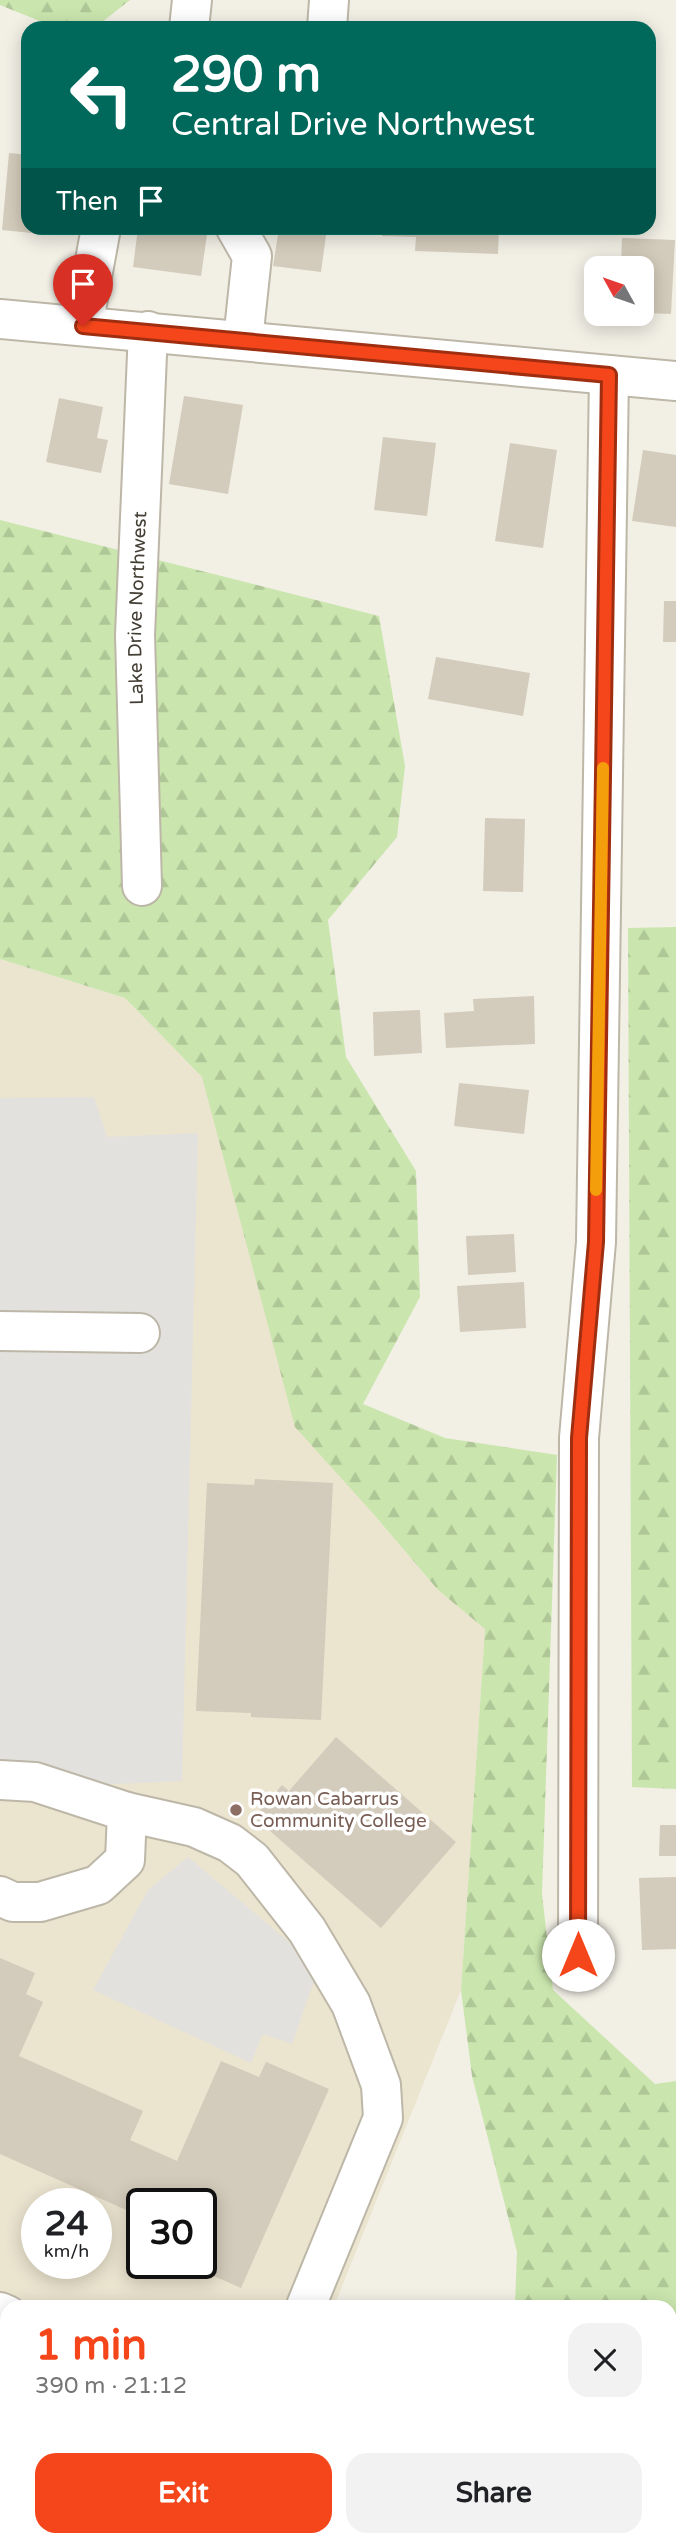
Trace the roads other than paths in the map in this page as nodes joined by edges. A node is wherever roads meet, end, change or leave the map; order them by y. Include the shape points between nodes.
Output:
1 (192, 0) edge
2 (329, 0) edge
3 (190, 21) edge
4 (328, 21) edge
5 (100, 235) edge
6 (240, 235) edge
7 (0, 319) edge
8 (83, 326) junction
9 (148, 331) junction
10 (243, 341) junction
11 (609, 375) junction
12 (676, 381) edge
13 (142, 886) dead end
14 (0, 1331) edge
15 (140, 1333) dead end
16 (0, 1780) edge
17 (127, 1812) junction
18 (0, 1896) edge
19 (578, 1955) dead end
20 (308, 2300) edge

1 - 3 street
2 - 4 street
5 - 8 street
6 - 10 street via 252,256
7 - 8 street
8 - 9 street
9 - 10 street
9 - 13 street, Lake Drive Northwest via 135,635
10 - 11 street
11 - 12 street
11 - 19 street via 596,1242 579,1438
14 - 15 street
16 - 17 street via 35,1782
17 - 18 street via 125,1860 98,1885 40,1902 13,1902
17 - 20 street via 194,1826 252,1860 307,1930 351,2004 377,2073 383,2118

